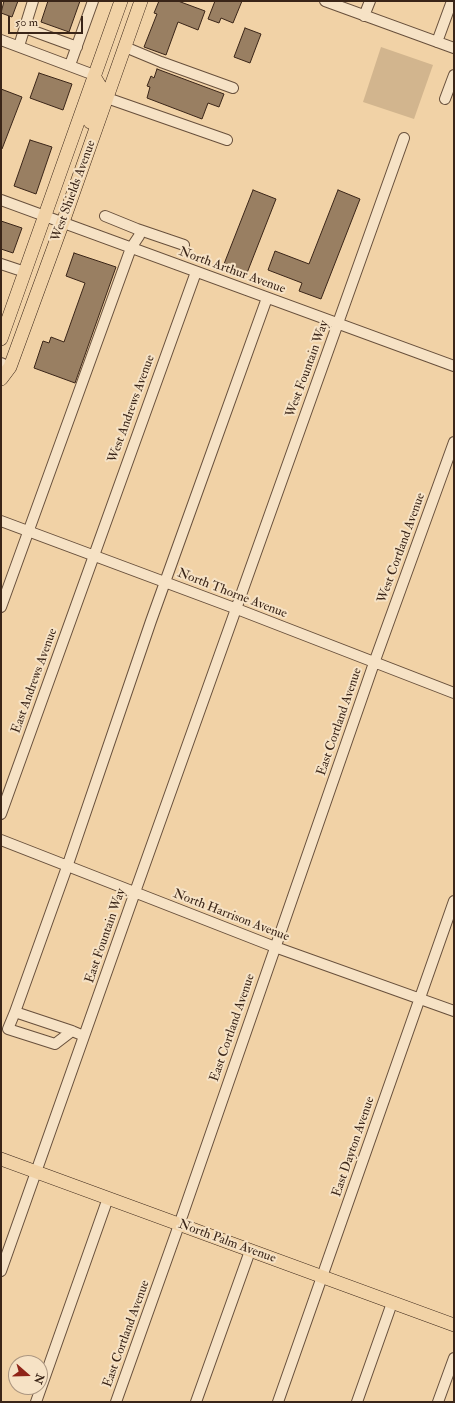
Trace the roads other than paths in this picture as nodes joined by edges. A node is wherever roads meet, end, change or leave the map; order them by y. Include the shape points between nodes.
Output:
1 (33, 1) edge
2 (93, 1) edge
3 (121, 1) edge
4 (141, 1) edge
5 (325, 1) edge
6 (370, 1) edge
7 (452, 1) edge
8 (364, 16) junction
9 (25, 28) junction
10 (1, 40) edge
11 (437, 42) junction
12 (19, 46) junction
13 (77, 47) junction
14 (125, 47) junction
15 (454, 48) edge
16 (70, 65) junction
17 (94, 75) junction
18 (454, 75) edge
19 (233, 88) dead end
20 (107, 98) junction
21 (445, 99) dead end
22 (404, 138) dead end
23 (227, 140) dead end
24 (88, 153) junction
25 (1, 200) edge
26 (45, 216) junction
27 (105, 216) dead end
28 (63, 222) junction
29 (140, 230) junction
30 (184, 245) dead end
31 (131, 248) junction
32 (1, 264) edge
33 (25, 272) junction
34 (196, 272) junction
35 (266, 298) junction
36 (338, 324) junction
37 (1, 339) edge
38 (6, 364) edge
39 (454, 366) edge
40 (1, 379) edge
41 (454, 442) edge
42 (1, 521) edge
43 (28, 531) junction
44 (93, 556) junction
45 (165, 583) junction
46 (1, 607) edge
47 (236, 609) junction
48 (374, 663) junction
49 (454, 693) edge
50 (1, 814) edge
51 (1, 840) edge
52 (67, 866) junction
53 (135, 892) junction
54 (454, 901) edge
55 (275, 947) junction
56 (419, 999) junction
57 (454, 1011) edge
58 (15, 1012) junction
59 (5, 1030) edge
60 (72, 1031) junction
61 (84, 1036) junction
62 (1, 1159) edge
63 (37, 1172) junction
64 (108, 1198) junction
65 (179, 1225) junction
66 (250, 1251) junction
67 (1, 1271) edge
68 (322, 1277) junction
69 (392, 1303) junction
70 (454, 1325) edge
71 (454, 1358) edge
72 (36, 1402) edge
73 (116, 1402) edge
74 (196, 1402) edge
75 (278, 1402) edge
76 (357, 1402) edge
77 (438, 1402) edge

1 - 9 street
2 - 13 street
3 - 17 main road, West Shields Avenue
4 - 14 main road, West Shields Avenue
5 - 8 street
6 - 8 street
7 - 11 street
8 - 11 street
9 - 12 street
9 - 13 street
10 - 12 street
11 - 15 street
12 - 16 street
13 - 16 street
14 - 19 street
14 - 20 main road, West Shields Avenue
16 - 17 street
17 - 24 main road via 100,86 87,132
17 - 26 main road, West Shields Avenue
18 - 21 street
20 - 23 street
20 - 24 main road, West Shields Avenue
22 - 36 street, West Fountain Way
24 - 28 main road, West Shields Avenue
25 - 26 street, North Arthur Avenue
26 - 28 street, North Arthur Avenue
26 - 33 main road, West Shields Avenue
27 - 29 street
28 - 31 street, North Arthur Avenue
28 - 38 main road, West Shields Avenue
29 - 30 street
29 - 31 street
31 - 34 street, North Arthur Avenue
31 - 43 street
32 - 33 street
33 - 37 main road, West Shields Avenue
34 - 35 street, North Arthur Avenue
34 - 44 street, West Andrews Avenue
35 - 36 street, North Arthur Avenue
35 - 45 street
36 - 39 street, North Arthur Avenue
36 - 47 street, West Fountain Way
38 - 40 main road, West Shields Avenue
41 - 48 street, West Cortland Avenue
42 - 43 street, North Thorne Avenue
43 - 44 street, North Thorne Avenue
43 - 46 street
44 - 45 street, North Thorne Avenue
44 - 50 street, East Andrews Avenue
45 - 47 street, North Thorne Avenue
45 - 52 street
47 - 48 street, North Thorne Avenue
47 - 53 street, East Fountain Way
48 - 49 street, North Thorne Avenue
48 - 55 street, East Cortland Avenue
51 - 52 street, North Harrison Avenue
52 - 53 street, North Harrison Avenue
52 - 58 street
53 - 55 street, North Harrison Avenue
53 - 61 street, East Fountain Way
54 - 56 street, East Dayton Avenue
55 - 56 street, North Harrison Avenue
55 - 65 street, East Cortland Avenue
56 - 57 street, North Harrison Avenue
56 - 68 street, East Dayton Avenue
58 - 59 street
58 - 60 street
59 - 60 street via 55,1044
60 - 61 street
61 - 63 street, East Fountain Way
62 - 63 main road, North Palm Avenue
63 - 64 main road, North Palm Avenue
63 - 67 street, East Fountain Way
64 - 65 main road, North Palm Avenue
64 - 72 street
65 - 66 main road, North Palm Avenue
65 - 73 street, East Cortland Avenue
66 - 68 main road, North Palm Avenue
66 - 74 street
68 - 69 main road, North Palm Avenue
68 - 75 street, East Dayton Avenue
69 - 70 main road, North Palm Avenue
69 - 76 street
71 - 77 street

